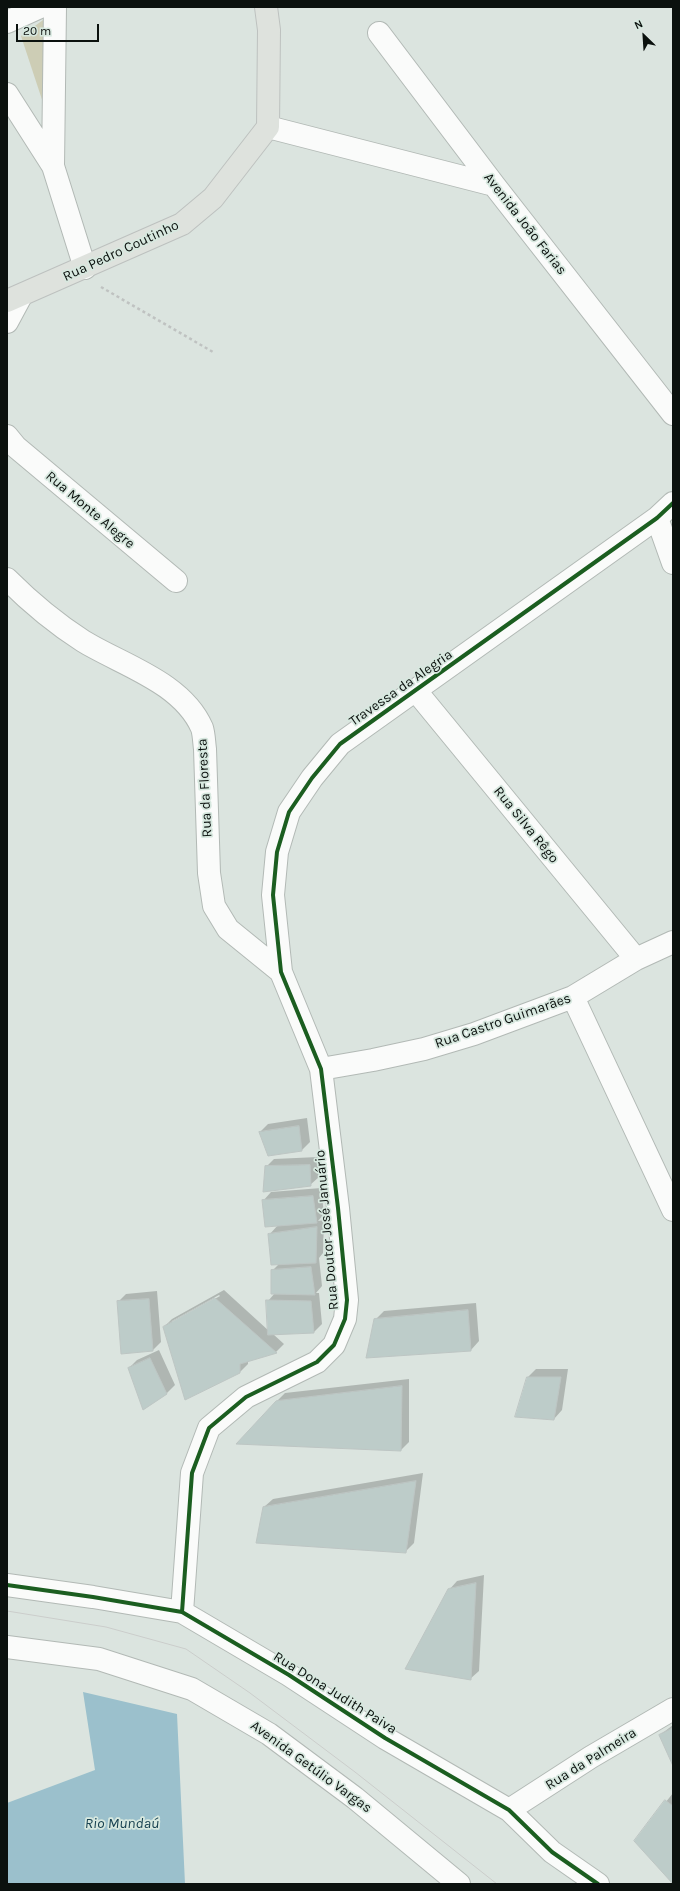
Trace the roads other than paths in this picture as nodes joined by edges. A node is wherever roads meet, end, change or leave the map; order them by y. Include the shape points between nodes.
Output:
1 (40, 7) edge
2 (55, 7) edge
3 (266, 7) edge
4 (7, 22) edge
5 (379, 33) dead end
6 (7, 94) edge
7 (268, 127) junction
8 (54, 166) junction
9 (494, 185) junction
10 (91, 276) junction
11 (14, 298) edge
12 (7, 322) edge
13 (673, 414) edge
14 (7, 436) edge
15 (673, 503) edge
16 (657, 518) junction
17 (673, 564) edge
18 (7, 579) edge
19 (176, 581) dead end
20 (416, 691) junction
21 (673, 942) edge
22 (636, 959) junction
23 (281, 972) junction
24 (573, 997) junction
25 (321, 1069) junction
26 (673, 1210) edge
27 (7, 1586) edge
28 (182, 1612) junction
29 (7, 1646) edge
30 (673, 1709) edge
31 (509, 1810) junction
32 (459, 1884) edge
33 (598, 1884) edge

1 - 4 street
2 - 8 street
3 - 7 main road
5 - 9 street, Avenida João Farias
6 - 8 street
7 - 9 street
7 - 10 main road, Rua Pedro Coutinho via 213,198 182,224
8 - 10 street via 62,198
9 - 13 street, Avenida João Farias
10 - 11 main road, Rua Pedro Coutinho
11 - 12 street
14 - 19 street, Rua Monte Alegre via 16,447
15 - 16 street, Travessa da Alegria
16 - 17 street
16 - 20 street, Travessa da Alegria
18 - 23 street, Rua da Floresta via 34,606 83,641 163,684 182,700 193,714 202,728 205,749 209,873 214,906 228,929
20 - 22 street, Rua Silva Rêgo
20 - 23 street, Travessa da Alegria via 340,744 289,812 277,852 273,895
21 - 22 street, Rua Castro Guimarães
22 - 24 street, Rua Castro Guimarães
23 - 25 street, Rua Doutor José Januário
24 - 25 street, Rua Castro Guimarães via 474,1034 424,1049
24 - 26 street
25 - 28 street, Rua Doutor José Januário via 347,1300 345,1319 334,1345 317,1362 246,1397 209,1428 192,1473
27 - 28 street, Rua Dona Judith Paiva
28 - 31 street, Rua Dona Judith Paiva via 289,1675 385,1738
29 - 32 street, Avenida Getúlio Vargas via 99,1659 192,1689 269,1734 355,1798
30 - 31 street, Rua da Palmeira
31 - 33 street, Rua Dona Judith Paiva via 552,1852

